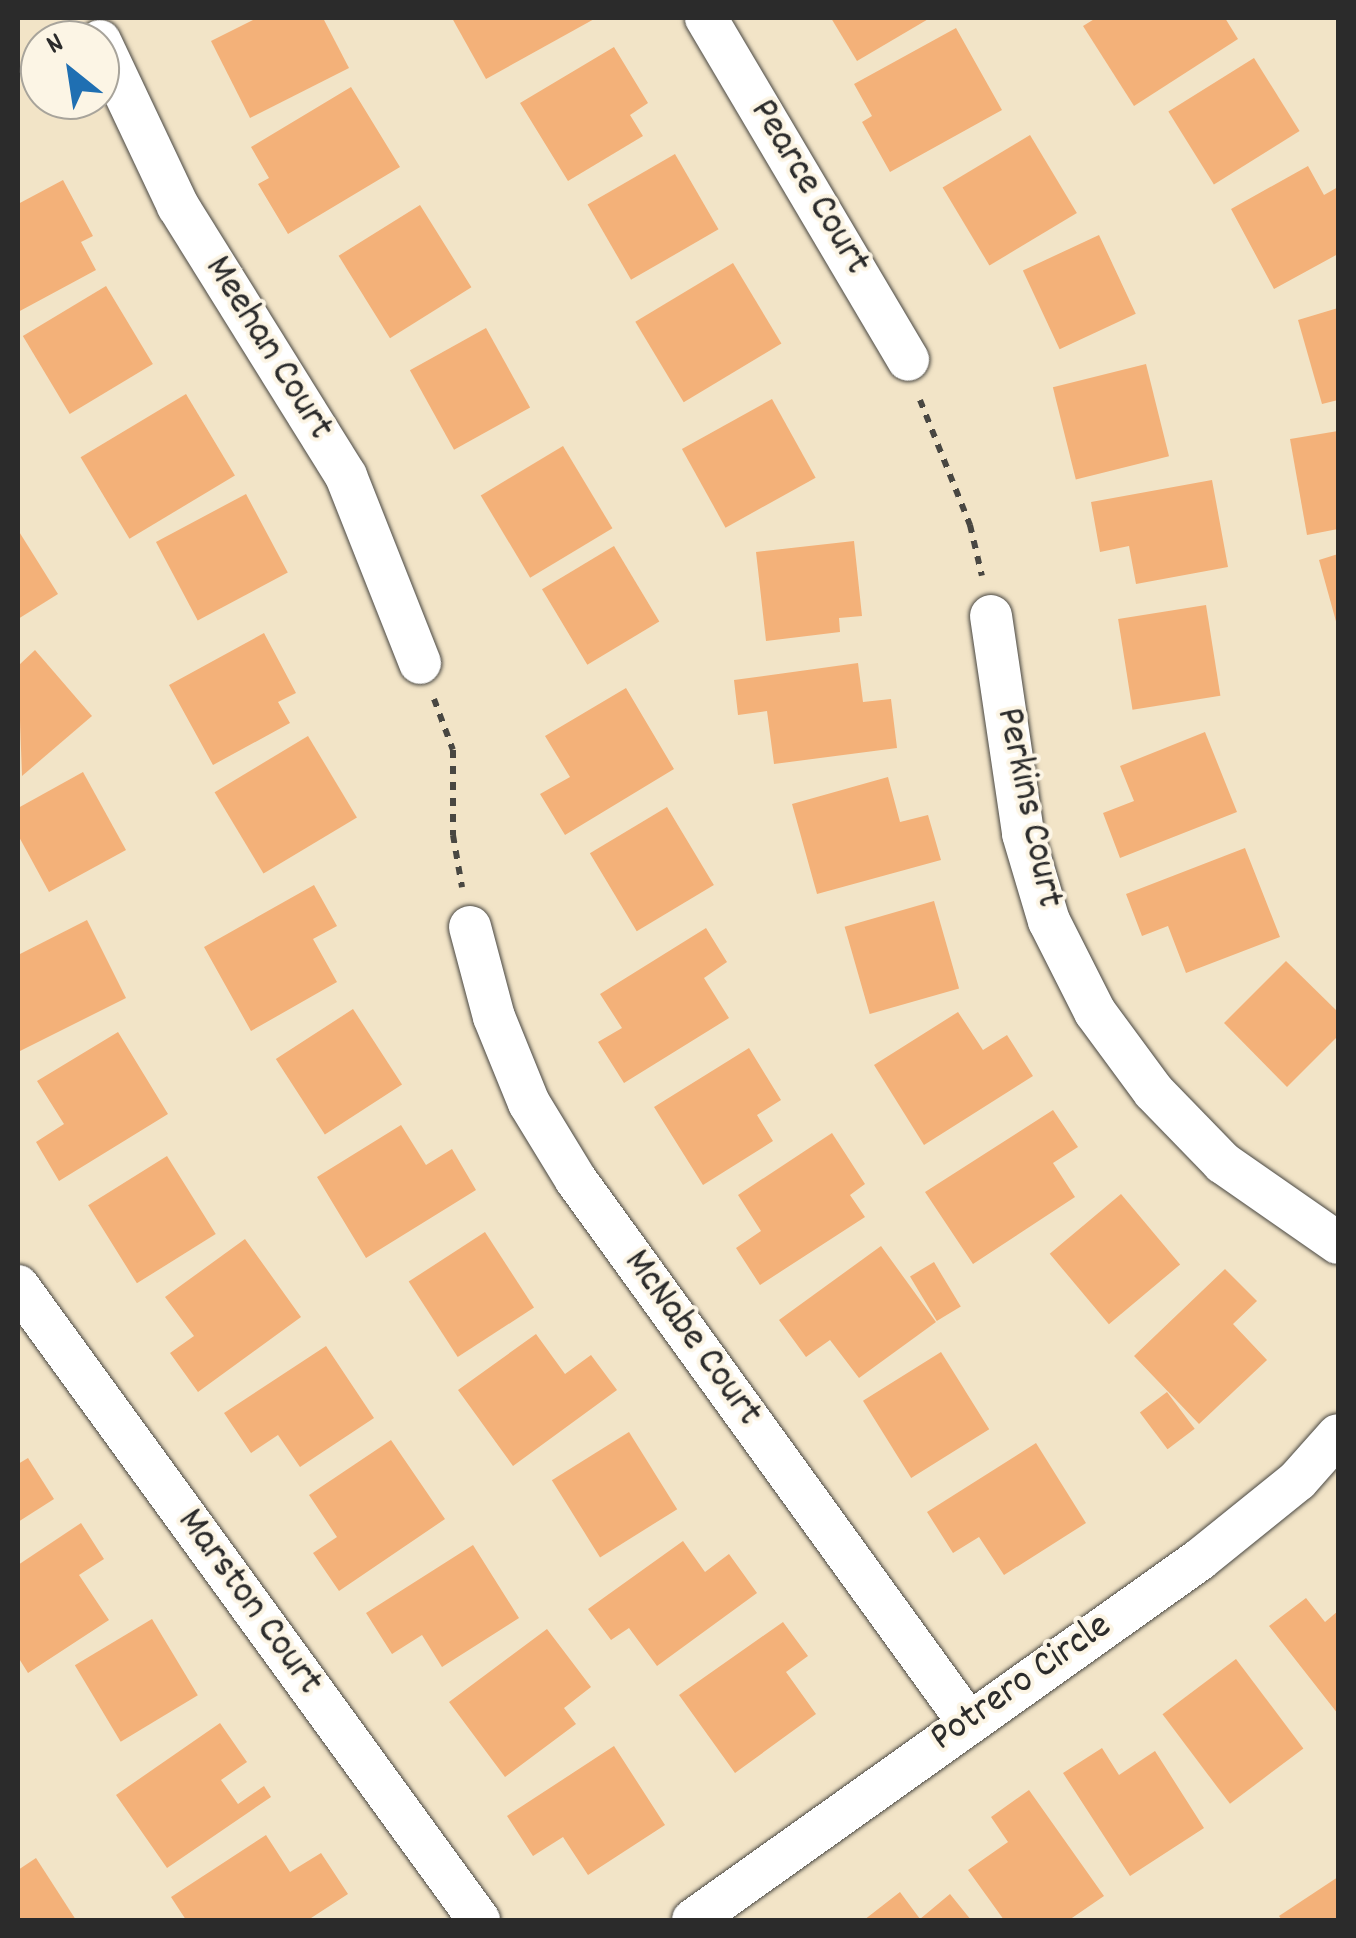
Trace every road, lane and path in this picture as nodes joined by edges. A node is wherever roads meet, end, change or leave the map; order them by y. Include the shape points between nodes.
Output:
1 (706, 18) edge
2 (120, 83) edge
3 (908, 360) joint
4 (991, 616) joint
5 (420, 663) joint
6 (470, 928) joint
7 (1338, 1244) edge
8 (18, 1286) edge
9 (1338, 1435) edge
10 (968, 1722) junction
11 (478, 1920) edge
12 (693, 1920) edge

1 - 3 street, Pearce Court
2 - 5 street, Meehan Court via 178,206 346,476
3 - 4 path via 935,451 970,525
4 - 7 street, Perkins Court via 1024,834 1049,921 1095,1012 1154,1092 1223,1163
5 - 6 path via 454,750 453,836
6 - 10 street, McNabe Court via 494,1017 529,1103 576,1180
8 - 11 street, Marston Court
9 - 10 street, Potrero Circle via 1298,1480 1199,1560
10 - 12 street, Potrero Circle

